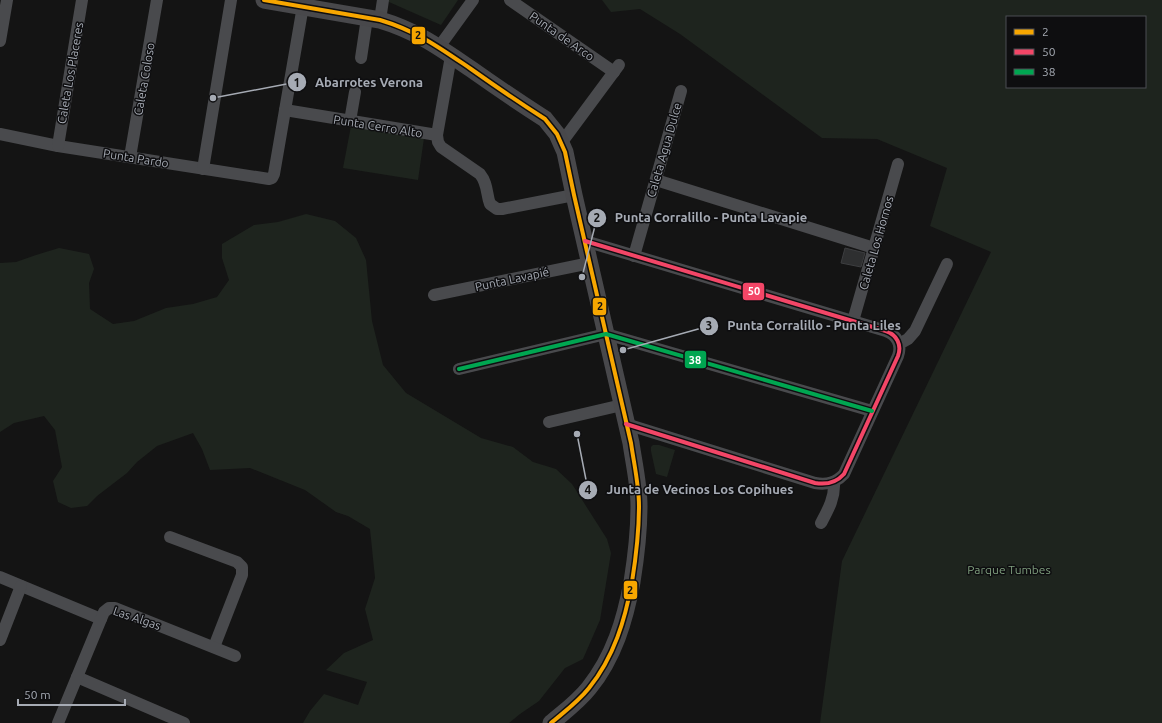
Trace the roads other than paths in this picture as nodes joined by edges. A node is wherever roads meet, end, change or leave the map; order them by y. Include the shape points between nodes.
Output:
1 (7, 0) edge
2 (82, 0) edge
3 (158, 0) edge
4 (231, 0) edge
5 (264, 0) edge
6 (383, 0) edge
7 (473, 0) edge
8 (510, 0) edge
9 (303, 3) edge
10 (374, 19) junction
11 (0, 41) edge
12 (445, 52) junction
13 (361, 58) dead end
14 (681, 91) dead end
15 (355, 92) dead end
16 (285, 110) junction
17 (350, 121) junction
18 (0, 134) edge
19 (437, 135) junction
20 (562, 142) junction
21 (58, 146) junction
22 (130, 158) junction
23 (898, 164) dead end
24 (203, 169) junction
25 (656, 180) junction
26 (574, 195) junction
27 (585, 241) junction
28 (874, 248) junction
29 (634, 256) junction
30 (590, 263) junction
31 (947, 264) dead end
32 (434, 295) dead end
33 (854, 322) junction
34 (606, 334) junction
35 (899, 344) junction
36 (459, 369) dead end
37 (622, 405) junction
38 (872, 411) junction
39 (549, 422) dead end
40 (626, 424) junction
41 (834, 482) junction
42 (821, 523) dead end
43 (170, 537) dead end
44 (0, 577) edge
45 (21, 586) junction
46 (100, 619) junction
47 (0, 640) edge
48 (214, 647) junction
49 (235, 656) dead end
50 (77, 677) junction
51 (58, 723) edge
52 (184, 723) edge
53 (551, 723) edge

1 - 11 street
2 - 21 street, Caleta Los Placeres
3 - 22 street, Caleta Coloso
4 - 24 street
5 - 9 street
6 - 10 street
7 - 12 street
8 - 20 street, Punta de Arco via 616,69
9 - 10 street
9 - 16 street
10 - 12 street via 410,31
10 - 13 street
12 - 19 street
12 - 20 street via 544,119
14 - 25 street, Caleta Agua Dulce
15 - 17 street
16 - 17 street, Punta Cerro Alto
16 - 24 street, Punta Pardo via 272,178
17 - 19 street, Punta Cerro Alto
18 - 21 street, Punta Pardo
19 - 26 street, Punta Cerro Alto via 441,147 480,174 486,184 490,204 497,209
20 - 26 street
21 - 22 street, Punta Pardo
22 - 24 street, Punta Pardo
23 - 28 street, Caleta Los Hornos
25 - 28 street
25 - 29 street, Caleta Agua Dulce
26 - 27 street
27 - 29 street
27 - 30 street
28 - 33 street, Caleta Los Hornos
29 - 33 street
30 - 32 street, Punta Lavapié
30 - 34 street
31 - 35 street via 915,331
33 - 35 street via 890,332
34 - 36 street
34 - 37 street
34 - 38 street
35 - 38 street via 898,356
37 - 39 street
37 - 40 street
38 - 41 street via 844,474
40 - 41 street via 815,483
40 - 53 street via 635,467 639,505 638,536 627,608 610,656 600,672 580,699
41 - 42 street via 832,502
43 - 48 street via 237,562 242,568 242,575
44 - 45 street, Las Algas
45 - 46 street, Las Algas
45 - 47 street
46 - 48 street, Las Algas via 106,610 112,608
46 - 50 street
48 - 49 street, Las Algas
50 - 51 street
50 - 52 street

